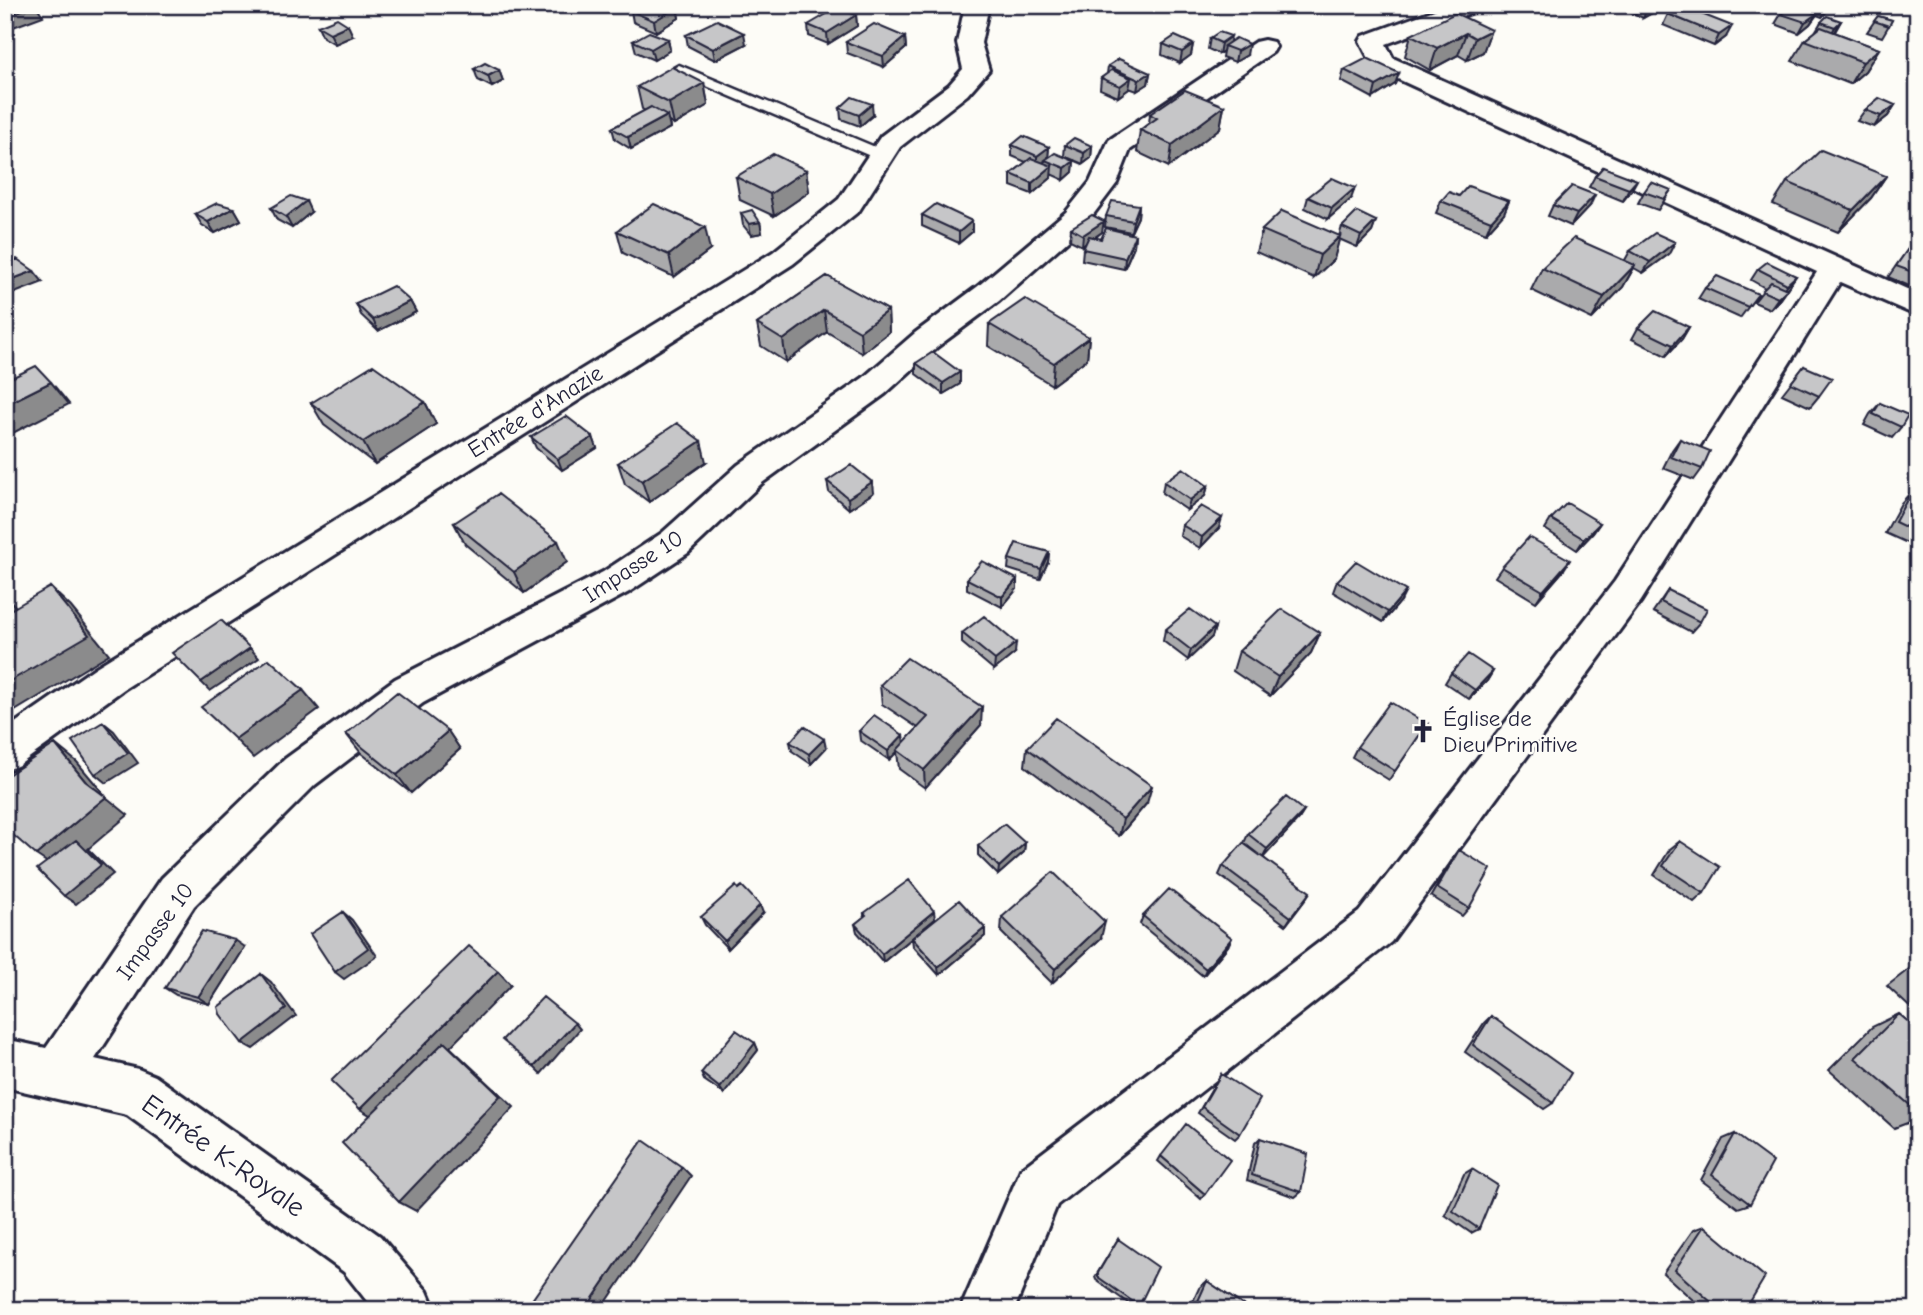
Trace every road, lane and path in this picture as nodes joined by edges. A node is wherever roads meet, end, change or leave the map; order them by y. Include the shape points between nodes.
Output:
1 (976, 5) edge
2 (1471, 5) edge
3 (1264, 47) dead end
4 (679, 69) edge
5 (881, 155) junction
6 (1834, 268) junction
7 (1918, 306) edge
8 (5, 753) edge
9 (5, 1063) edge
10 (57, 1074) junction
11 (408, 1310) edge
12 (987, 1310) edge

1 - 5 street, Entrée d'Anazie via 969,43 976,70 958,90 890,142
2 - 6 street via 1372,41 1383,64
3 - 10 street, Impasse 10 via 1118,146 1102,183 1076,218 874,386 750,474 675,543 616,582 409,691 300,772 178,891
4 - 5 lane
5 - 8 street, Entrée d'Anazie via 849,205 783,258 110,678
6 - 7 street
6 - 12 street via 1628,591 1374,927 1039,1187
9 - 10 street, Entrée K-Royale
10 - 11 street, Entrée K-Royale via 138,1093 362,1254

